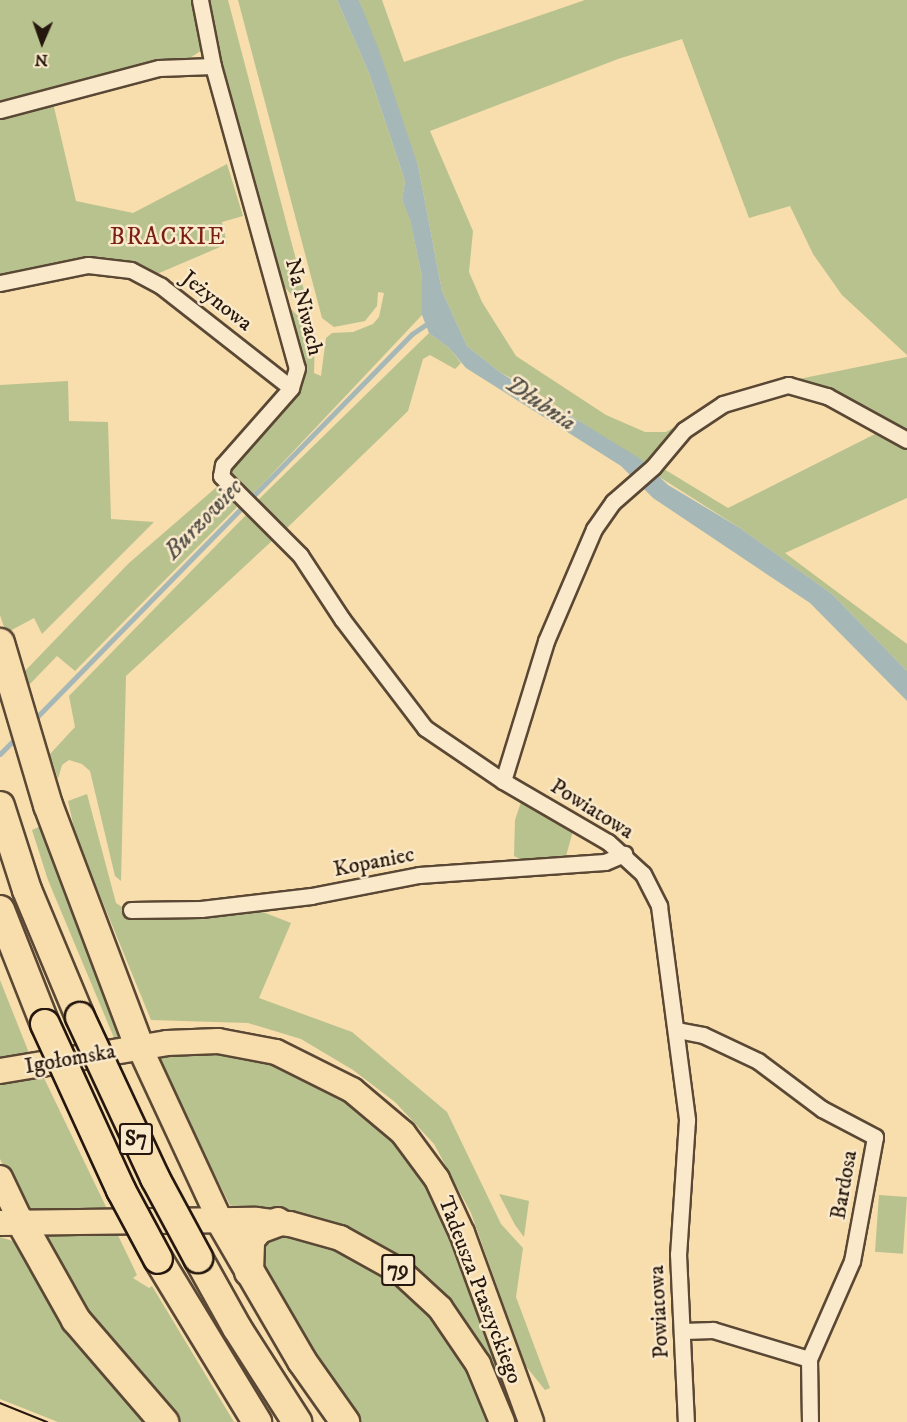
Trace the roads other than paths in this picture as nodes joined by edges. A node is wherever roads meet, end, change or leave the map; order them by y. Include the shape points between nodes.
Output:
1 (200, 0) edge
2 (213, 66) junction
3 (0, 110) edge
4 (0, 283) edge
5 (291, 388) junction
6 (907, 440) edge
7 (1, 644) edge
8 (503, 781) junction
9 (0, 806) edge
10 (624, 854) junction
11 (0, 910) edge
12 (131, 910) dead end
13 (677, 1030) junction
14 (140, 1048) junction
15 (0, 1071) edge
16 (0, 1178) edge
17 (220, 1220) junction
18 (10, 1222) edge
19 (278, 1222) junction
20 (249, 1272) junction
21 (683, 1331) junction
22 (809, 1359) junction
23 (164, 1422) edge
24 (257, 1422) edge
25 (297, 1422) edge
26 (345, 1422) edge
27 (502, 1422) edge
28 (531, 1422) edge
29 (686, 1422) edge
30 (810, 1422) edge

1 - 2 street, Na Niwach
2 - 3 street via 159,68
2 - 5 street, Na Niwach via 296,356 297,374
4 - 5 street, Jeżynowa via 88,265 131,270 161,286
5 - 8 street, Na Niwach via 223,465 221,476 300,555 415,717 443,742
6 - 8 street via 816,391 777,386 704,415 606,510 585,548 541,655
7 - 14 highway via 48,805
8 - 10 street, Powiatowa
9 - 25 highway, S7, bridge via 27,890 80,1017 155,1178 237,1328
10 - 12 street, Kopaniec via 605,862 419,875 312,896 191,910
10 - 13 street, Powiatowa via 643,874 659,906
11 - 24 highway, S7, bridge via 45,1024 121,1190
13 - 21 street, Powiatowa via 687,1120 678,1254
13 - 22 street, Bardosa via 703,1035 758,1061 822,1109 874,1137 852,1261
14 - 15 main road, Igołomska
14 - 17 main road
14 - 28 main road, Tadeusza Ptaszyckiego via 200,1040 263,1048 334,1079 388,1118 426,1162 452,1208
16 - 18 main road
17 - 18 main road, Tadeusza Ptaszyckiego / 79
17 - 19 main road, Tadeusza Ptaszyckiego / 79
17 - 20 highway
18 - 23 highway via 76,1320
19 - 20 highway via 259,1229 250,1240 246,1258
19 - 27 main road, Tadeusza Ptaszyckiego / 79 via 357,1245 413,1281 464,1340
20 - 26 highway
21 - 22 street via 713,1330
21 - 29 street, Powiatowa
22 - 30 street, Bardosa

